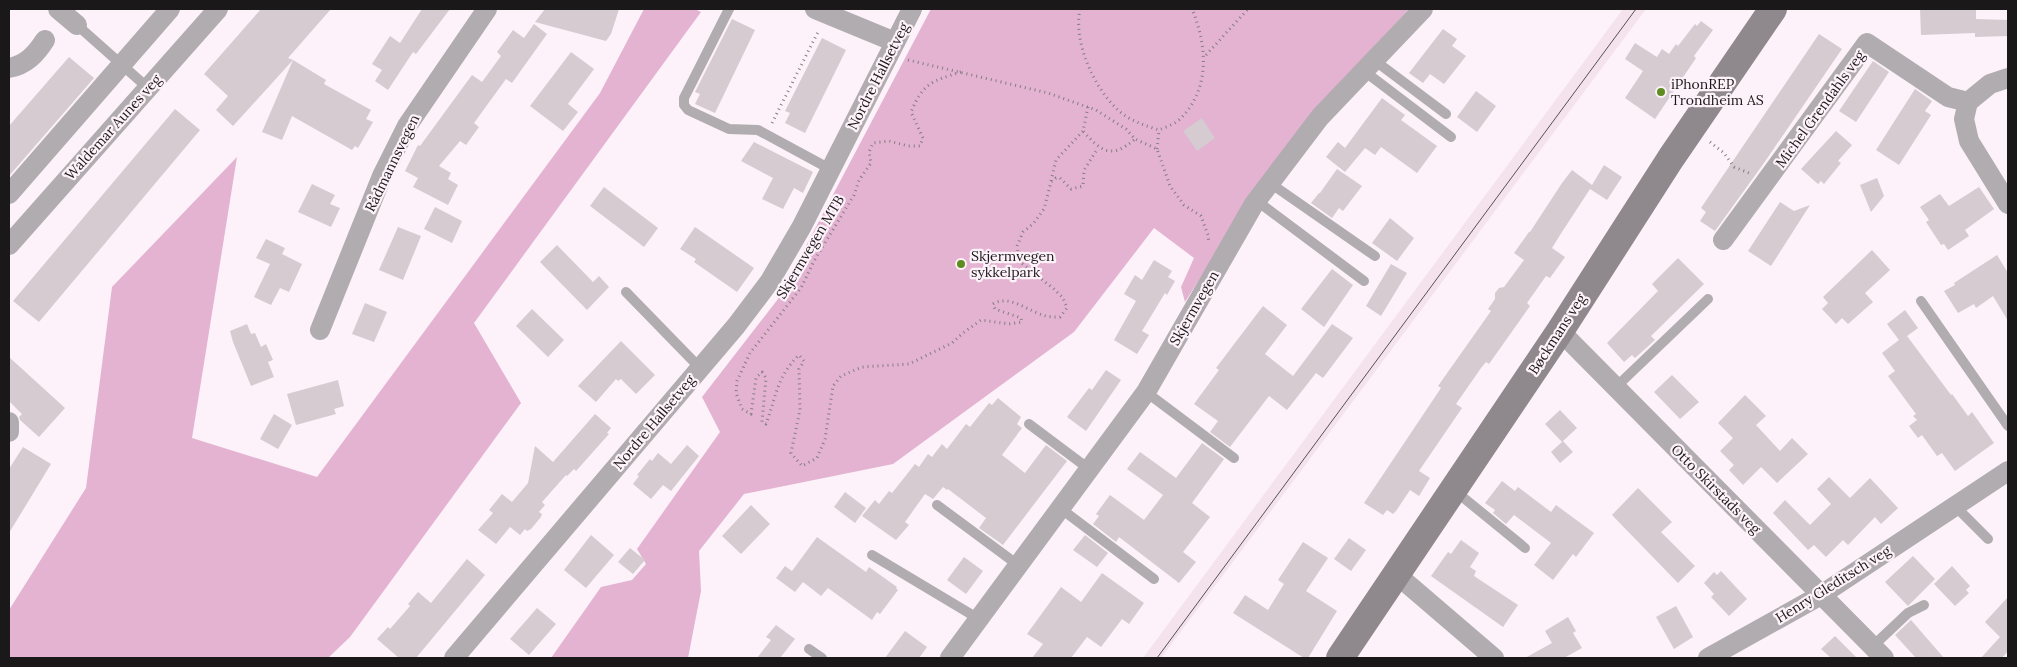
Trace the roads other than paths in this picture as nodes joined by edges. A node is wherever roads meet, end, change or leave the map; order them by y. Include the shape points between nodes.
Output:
1 (58, 9) edge
2 (170, 9) edge
3 (218, 9) edge
4 (487, 9) edge
5 (730, 9) edge
6 (912, 9) edge
7 (1423, 9) edge
8 (1773, 9) edge
9 (821, 11) edge
10 (77, 26) joint
11 (45, 40) dead end
12 (892, 49) junction
13 (121, 64) junction
14 (1369, 65) junction
15 (9, 68) edge
16 (2008, 78) edge
17 (148, 88) junction
18 (1968, 102) junction
19 (1446, 114) dead end
20 (1451, 137) dead end
21 (830, 169) junction
22 (1270, 183) junction
23 (9, 194) edge
24 (1257, 201) junction
25 (2008, 204) edge
26 (1723, 240) dead end
27 (9, 245) edge
28 (1375, 256) dead end
29 (1364, 282) dead end
30 (626, 292) dead end
31 (1708, 299) dead end
32 (1921, 301) dead end
33 (320, 330) dead end
34 (1560, 331) junction
35 (700, 368) junction
36 (1616, 388) junction
37 (1146, 392) junction
38 (9, 422) edge
39 (1029, 424) dead end
40 (2008, 426) edge
41 (9, 432) edge
42 (1234, 458) dead end
43 (1089, 469) junction
44 (2008, 471) edge
45 (1453, 490) junction
46 (937, 505) dead end
47 (1954, 505) junction
48 (1060, 508) junction
49 (1988, 539) dead end
50 (1525, 548) dead end
51 (872, 555) dead end
52 (1018, 565) junction
53 (1396, 574) junction
54 (1154, 579) dead end
55 (1821, 595) junction
56 (1924, 606) dead end
57 (979, 619) junction
58 (809, 649) dead end
59 (1879, 652) edge
60 (454, 658) edge
61 (822, 658) edge
62 (950, 658) edge
63 (1340, 658) edge
64 (1494, 658) edge
65 (1708, 658) edge

1 - 10 street
2 - 13 street
3 - 17 street, Waldemar Aunes veg
4 - 33 street, Rådmannsvegen via 407,126 382,176
5 - 21 lane via 684,98 684,105 688,110 729,129 758,130
6 - 12 street, Nordre Hallsetveg
7 - 14 street, Skjermvegen
8 - 34 main road, Bøckmans veg via 1671,158
9 - 12 street
10 - 13 lane
11 - 15 street via 27,61
12 - 21 street, Nordre Hallsetveg
13 - 17 lane
13 - 23 street
14 - 19 lane
14 - 20 lane
14 - 22 street, Skjermvegen via 1320,117
16 - 18 street via 1990,84
17 - 27 street, Waldemar Aunes veg
18 - 25 street via 1964,119 1969,141
18 - 26 street, Michel Grendahls veg via 1948,97 1867,43
21 - 35 street, Nordre Hallsetveg via 770,281
22 - 24 street, Skjermvegen
22 - 28 lane
24 - 29 lane
24 - 37 street, Skjermvegen
30 - 35 lane
31 - 36 lane
32 - 40 lane
34 - 36 street, Otto Skirstads veg
34 - 45 main road, Bøckmans veg
35 - 60 street, Nordre Hallsetveg
36 - 55 street, Otto Skirstads veg
37 - 42 lane
37 - 43 street, Skjermvegen
38 - 41 street
39 - 43 lane
43 - 48 street, Skjermvegen
44 - 47 street, Henry Gleditsch veg
45 - 50 lane
45 - 53 main road, Bøckmans veg
46 - 52 lane
47 - 49 lane
47 - 55 street, Henry Gleditsch veg
48 - 52 street, Skjermvegen
48 - 54 lane
51 - 57 lane
52 - 57 street, Skjermvegen
53 - 63 main road, Bøckmans veg
53 - 64 street
55 - 59 street, Otto Skirstads veg
55 - 65 street, Henry Gleditsch veg
56 - 59 lane, Otto Skirstads veg via 1908,613
57 - 62 street, Skjermvegen
58 - 61 lane

